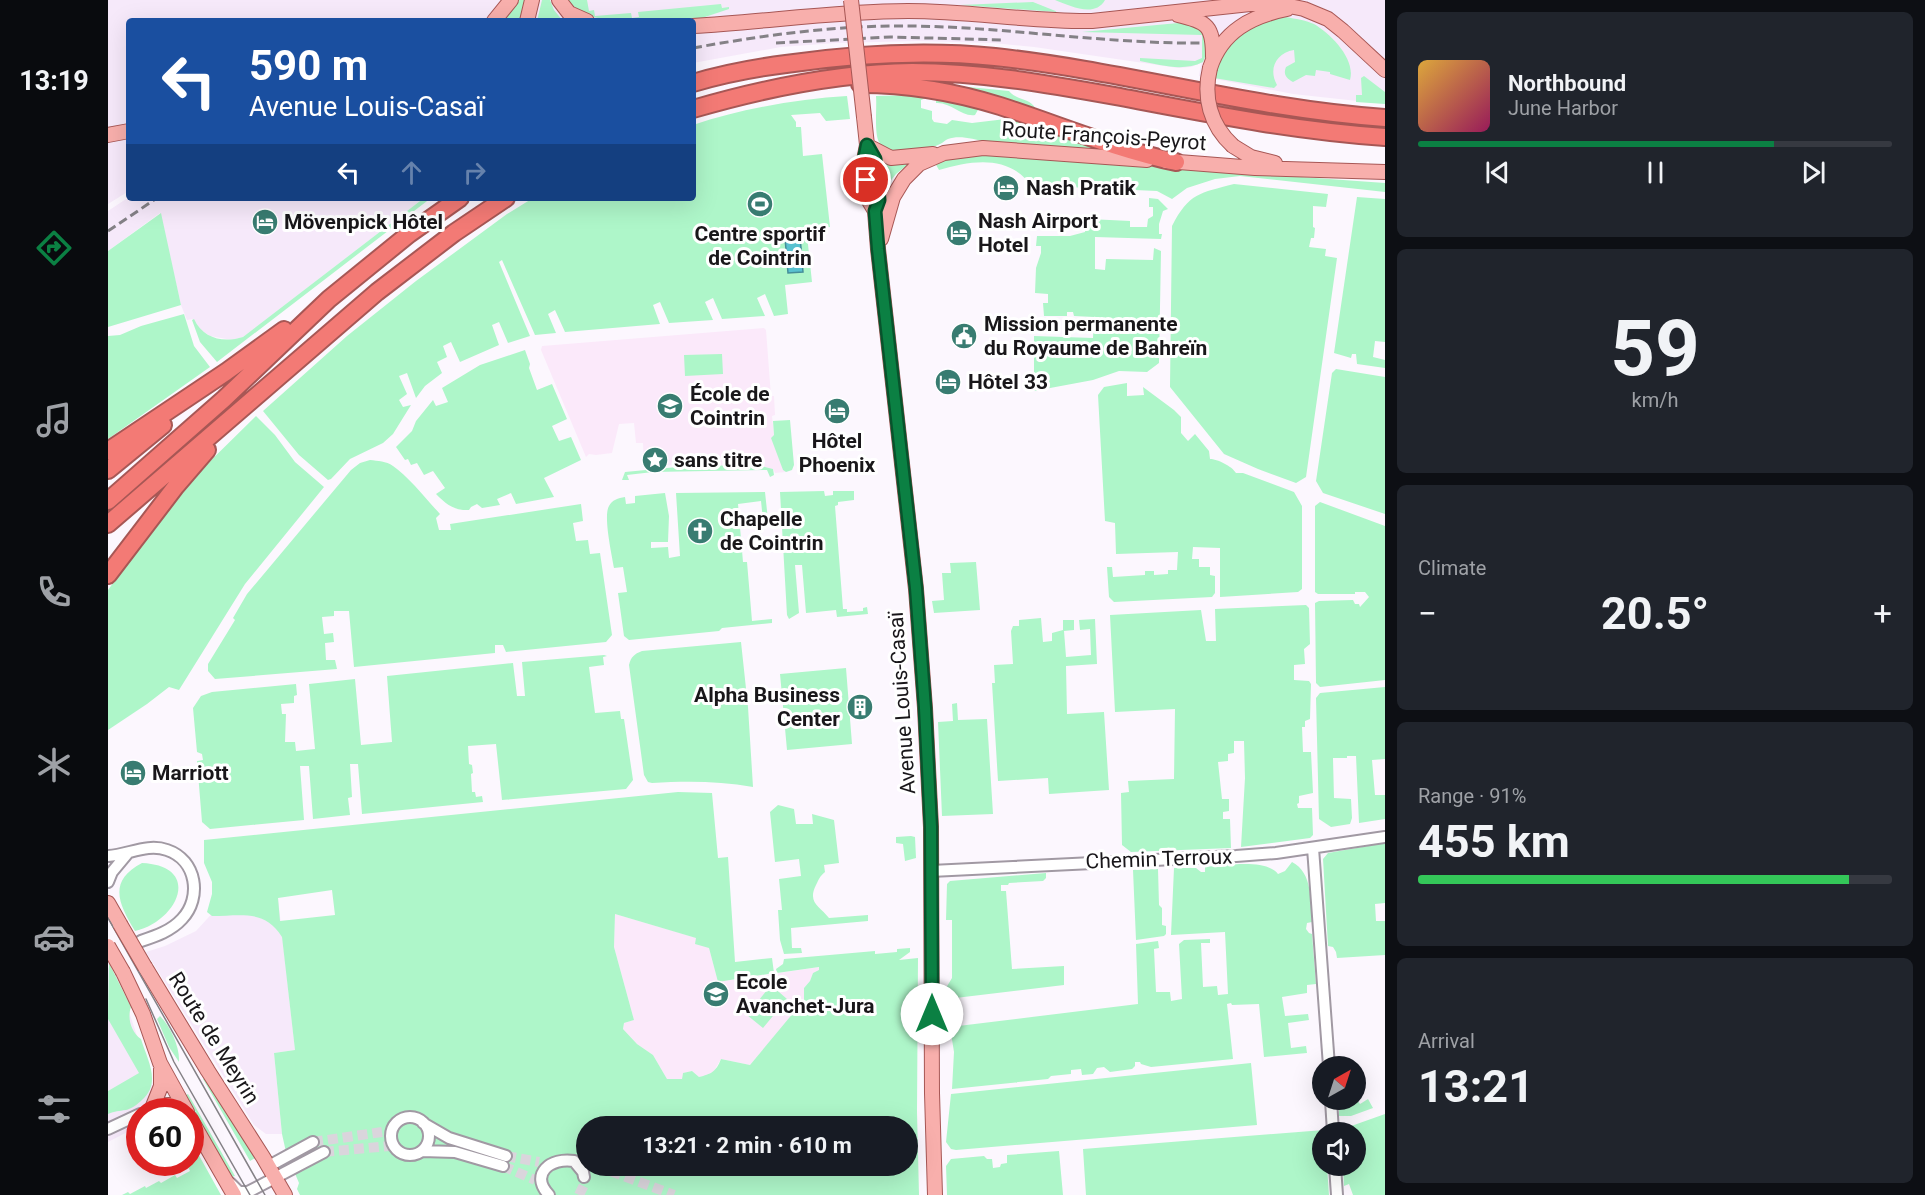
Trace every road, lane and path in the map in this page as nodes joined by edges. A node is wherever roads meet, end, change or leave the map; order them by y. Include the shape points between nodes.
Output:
1 (511, 0) edge
2 (532, 0) edge
3 (559, 0) edge
4 (851, 0) edge
5 (1294, 7) junction
6 (1173, 14) junction
7 (497, 18) edge
8 (528, 18) edge
9 (580, 18) edge
10 (696, 26) edge
11 (1212, 62) junction
12 (1385, 70) edge
13 (696, 82) edge
14 (748, 94) junction
15 (696, 108) edge
16 (1385, 118) edge
17 (126, 131) edge
18 (108, 135) edge
19 (1385, 137) edge
20 (867, 145) junction
21 (944, 153) junction
22 (1176, 162) junction
23 (1299, 168) junction
24 (1385, 172) edge
25 (456, 201) edge
26 (501, 201) edge
27 (878, 249) junction
28 (329, 299) junction
29 (226, 372) junction
30 (252, 401) junction
31 (108, 451) edge
32 (108, 470) edge
33 (108, 501) edge
34 (108, 524) edge
35 (109, 573) edge
36 (1385, 837) edge
37 (1313, 848) junction
38 (127, 854) junction
39 (108, 856) edge
40 (931, 871) junction
41 (108, 882) edge
42 (108, 903) edge
43 (141, 941) dead end
44 (108, 946) edge
45 (1328, 1056) edge
46 (160, 1064) junction
47 (154, 1098) edge
48 (179, 1098) edge
49 (126, 1121) edge
50 (422, 1122) junction
51 (108, 1129) edge
52 (204, 1141) edge
53 (313, 1142) tunnel mouth
54 (422, 1151) junction
55 (324, 1152) tunnel mouth
56 (539, 1162) tunnel mouth
57 (552, 1162) junction
58 (576, 1162) edge
59 (272, 1172) junction
60 (223, 1174) junction
61 (1336, 1176) edge
62 (234, 1195) edge
63 (285, 1195) edge
64 (549, 1195) edge
65 (934, 1195) edge
66 (1337, 1195) edge

1 - 7 main road
2 - 8 main road
3 - 9 main road via 569,13
4 - 20 main road, Avenue Louis-Casaï, bridge
5 - 6 main road via 1250,4
5 - 11 main road via 1246,22 1231,33
5 - 12 main road via 1328,19
6 - 10 main road via 1066,21 873,11
6 - 11 main road via 1196,19 1209,28
11 - 23 main road, bridge via 1207,92 1219,130 1233,146 1251,157
13 - 16 highway via 824,59 942,53 1021,60 1281,106
14 - 15 highway
14 - 19 highway via 861,74 967,74 1279,126
14 - 22 highway via 844,84 934,91 1000,106
17 - 18 main road
20 - 21 main road via 895,158
20 - 27 main road, Avenue Louis-Casaï via 864,160
21 - 22 main road, Route François-Peyrot via 983,148
21 - 27 main road, Route François-Peyrot via 919,164 897,188
22 - 23 main road, Route François-Peyrot
23 - 24 main road, Route François-Peyrot
25 - 28 highway
26 - 30 highway via 386,285
27 - 40 main road, Avenue Louis-Casaï via 920,635
28 - 29 highway
28 - 33 highway via 217,406
29 - 31 highway
29 - 32 highway
30 - 34 highway
30 - 35 highway via 187,473
36 - 37 street, Chemin Terroux
37 - 40 street, Chemin Terroux via 1236,856
37 - 45 street
38 - 39 street
38 - 41 street
38 - 43 street via 145,848 169,850 185,863 194,881 193,897 185,916 169,929
40 - 65 main road, Avenue Louis-Casaï
42 - 59 main road, Route de Meyrin, bridge
44 - 46 main road, bridge via 143,1014
46 - 47 main road via 161,1086
46 - 48 main road
49 - 51 street
50 - 54 street via 428,1137
50 - 54 street via 406,1117 387,1131 392,1146 403,1154
50 - 54 street via 504,1161 455,1152
52 - 60 main road
53 - 59 street
55 - 59 street
56 - 57 street
57 - 58 street
57 - 64 street via 538,1182
59 - 60 street via 253,1191 243,1193
59 - 63 main road, Route de Meyrin
60 - 62 main road
61 - 66 street

